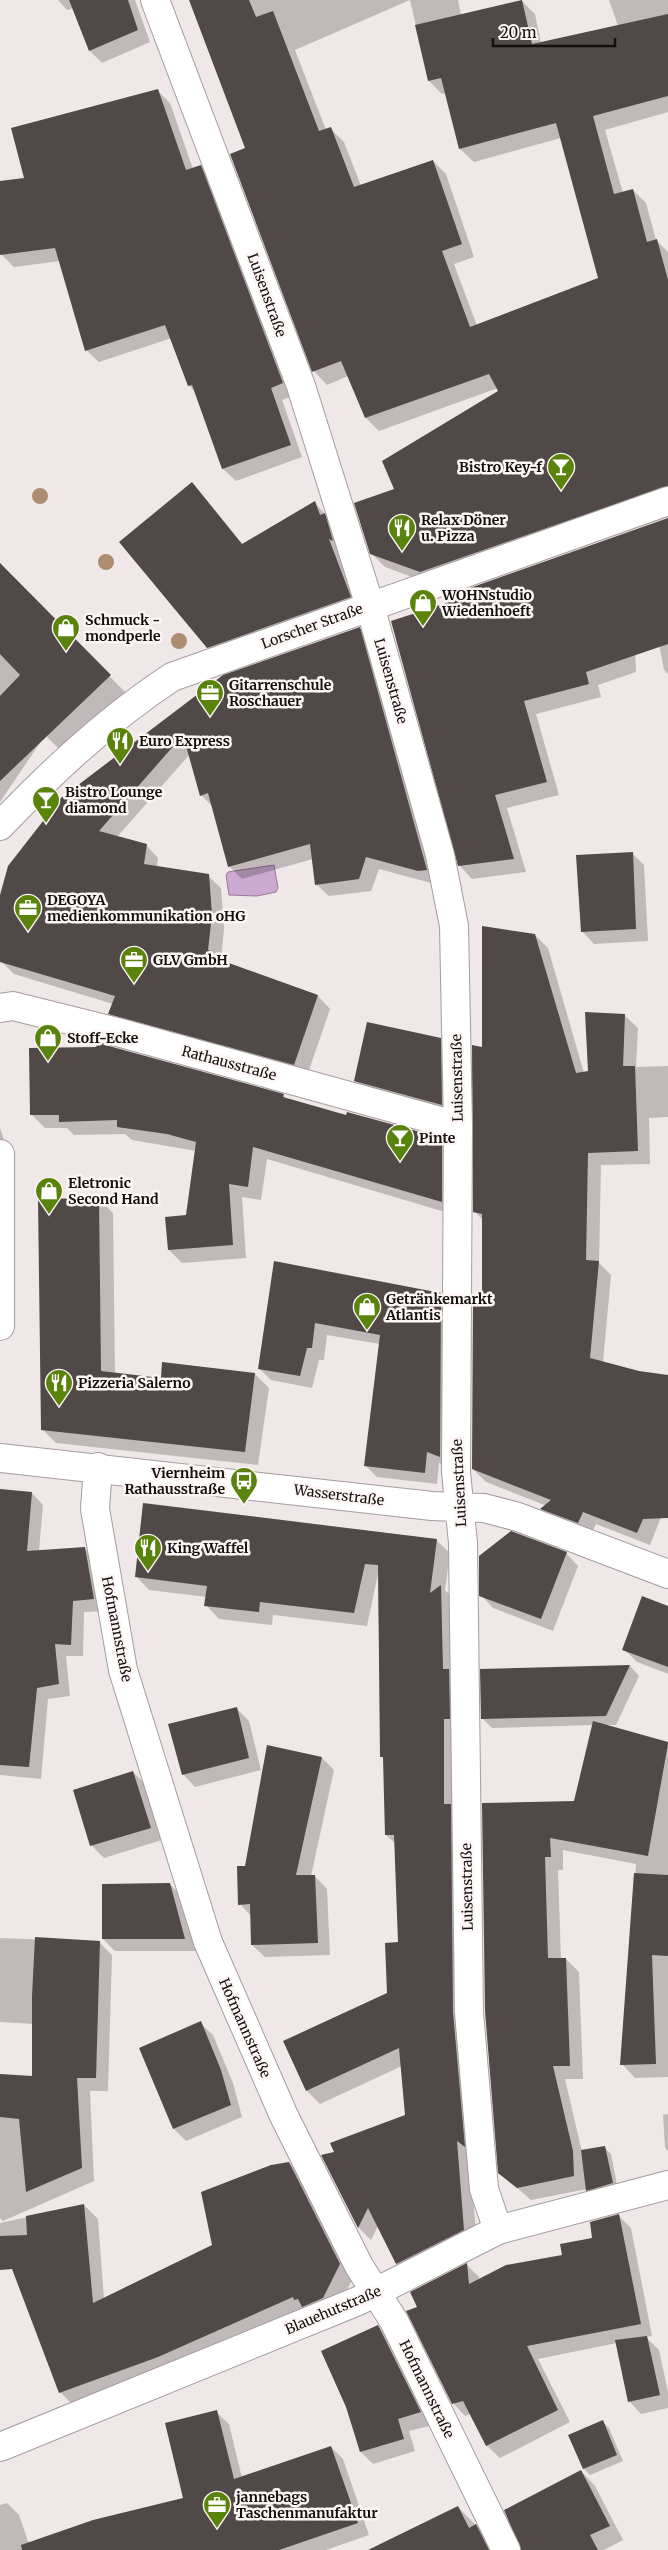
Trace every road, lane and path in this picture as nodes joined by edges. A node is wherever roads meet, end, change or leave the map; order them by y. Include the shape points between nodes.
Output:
1 (155, 0) edge
2 (668, 500) edge
3 (370, 606) junction
4 (0, 826) edge
5 (0, 1008) edge
6 (458, 1126) junction
7 (0, 1154) edge
8 (0, 1326) edge
9 (0, 1458) edge
10 (98, 1468) junction
11 (459, 1507) junction
12 (668, 1574) edge
13 (668, 2185) edge
14 (498, 2230) junction
15 (376, 2292) junction
16 (0, 2447) edge
17 (506, 2550) edge

1 - 3 street, Luisenstraße via 301,386
2 - 3 street, Lorscher Straße
3 - 4 street, Lorscher Straße via 172,677 142,696 46,777
3 - 6 street, Luisenstraße via 440,855 454,926
5 - 6 street, Rathausstraße via 13,1006 121,1033
6 - 11 street, Luisenstraße via 456,1472
7 - 8 street
9 - 10 street, Wasserstraße
10 - 11 street, Wasserstraße
10 - 15 street, Hofmannstraße via 95,1509 122,1670 208,1942 284,2116 359,2266
11 - 12 street, Wasserstraße via 484,1508 518,1516
11 - 14 street, Luisenstraße via 463,1543 469,2012 484,2189
13 - 14 street, Blauehutstraße
14 - 15 street, Blauehutstraße
15 - 16 street, Blauehutstraße
15 - 17 street, Hofmannstraße via 394,2321

